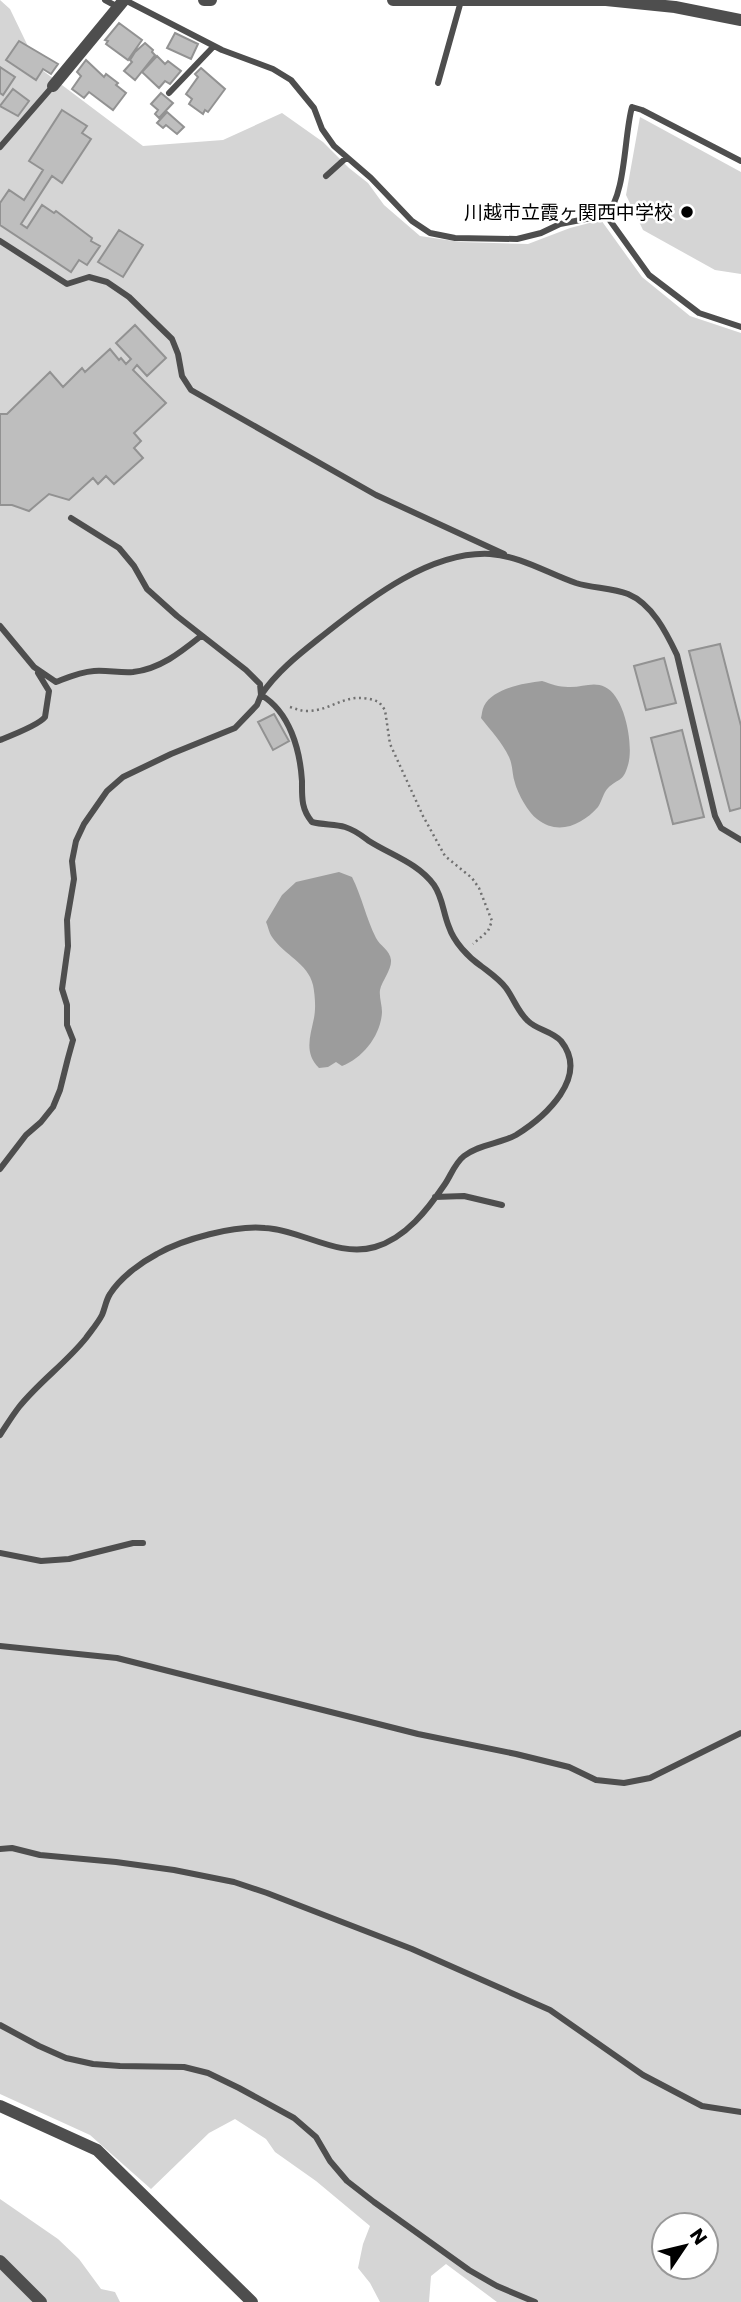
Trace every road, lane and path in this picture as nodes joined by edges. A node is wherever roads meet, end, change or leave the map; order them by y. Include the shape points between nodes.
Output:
1 (105, 0) edge
2 (204, 0) edge
3 (211, 0) edge
4 (393, 0) edge
5 (605, 0) edge
6 (461, 1) edge
7 (123, 2) edge
8 (741, 20) edge
9 (214, 46) junction
10 (438, 83) dead end
11 (53, 86) joint
12 (169, 93) dead end
13 (0, 147) edge
14 (346, 158) junction
15 (741, 161) edge
16 (327, 176) dead end
17 (606, 215) junction
18 (0, 241) edge
19 (741, 327) edge
20 (71, 518) dead end
21 (509, 556) junction
22 (0, 626) edge
23 (201, 636) junction
24 (34, 667) junction
25 (261, 695) junction
26 (274, 702) junction
27 (0, 740) edge
28 (741, 840) edge
29 (464, 950) junction
30 (0, 1169) edge
31 (435, 1197) junction
32 (502, 1205) dead end
33 (0, 1435) edge
34 (143, 1543) dead end
35 (0, 1553) edge
36 (0, 1646) edge
37 (741, 1733) edge
38 (0, 1849) edge
39 (0, 2025) edge
40 (0, 2106) edge
41 (741, 2112) edge
42 (0, 2261) edge
43 (41, 2302) edge
44 (252, 2302) edge
45 (535, 2302) edge

1 - 7 lane
2 - 3 street
4 - 6 street
5 - 6 street
5 - 8 street
6 - 10 lane
7 - 9 lane
7 - 11 street
9 - 12 lane
9 - 14 lane via 291,80
11 - 13 lane
14 - 16 lane
14 - 17 lane via 430,233 517,239
15 - 17 lane via 632,107 617,196
17 - 19 lane via 649,275 699,313
18 - 21 lane via 67,284 89,277 107,282 129,297 172,339 182,376 191,390 376,495
20 - 23 lane via 119,548 147,589
21 - 25 lane via 487,554 443,561 394,584 357,607 294,659
21 - 28 lane via 578,583 627,594 644,604 677,655 715,816 721,828
22 - 24 lane
23 - 24 lane via 164,662 134,672 79,673 56,681
23 - 25 lane via 246,670 260,684
24 - 27 lane via 49,691 45,717
25 - 26 lane
25 - 30 lane via 235,728 123,777 84,824 72,861 62,989 73,1040 53,1107
26 - 29 lane via 298,750 300,797 306,816 312,822 358,831 410,863 433,884 448,927
26 - 29 path via 304,711 352,698 380,702 390,744 423,816 444,856 472,878 492,920 488,931
29 - 31 lane via 494,975 530,1023 561,1041 571,1072 565,1090 541,1115 516,1135 463,1156
31 - 32 lane via 464,1196
31 - 33 lane via 406,1230 376,1247 341,1248 266,1227 212,1235 156,1254 124,1277 85,1339 20,1406
34 - 35 lane via 41,1561
36 - 37 lane via 117,1658 418,1734 530,1757 596,1780 624,1783 650,1779
38 - 41 lane via 174,1870 267,1893 412,1949 550,2010 643,2076 702,2106
39 - 45 lane via 66,2057 93,2064 184,2067 239,2088 294,2118 316,2137 347,2181 374,2202 469,2270
40 - 44 street via 97,2150
42 - 43 street

